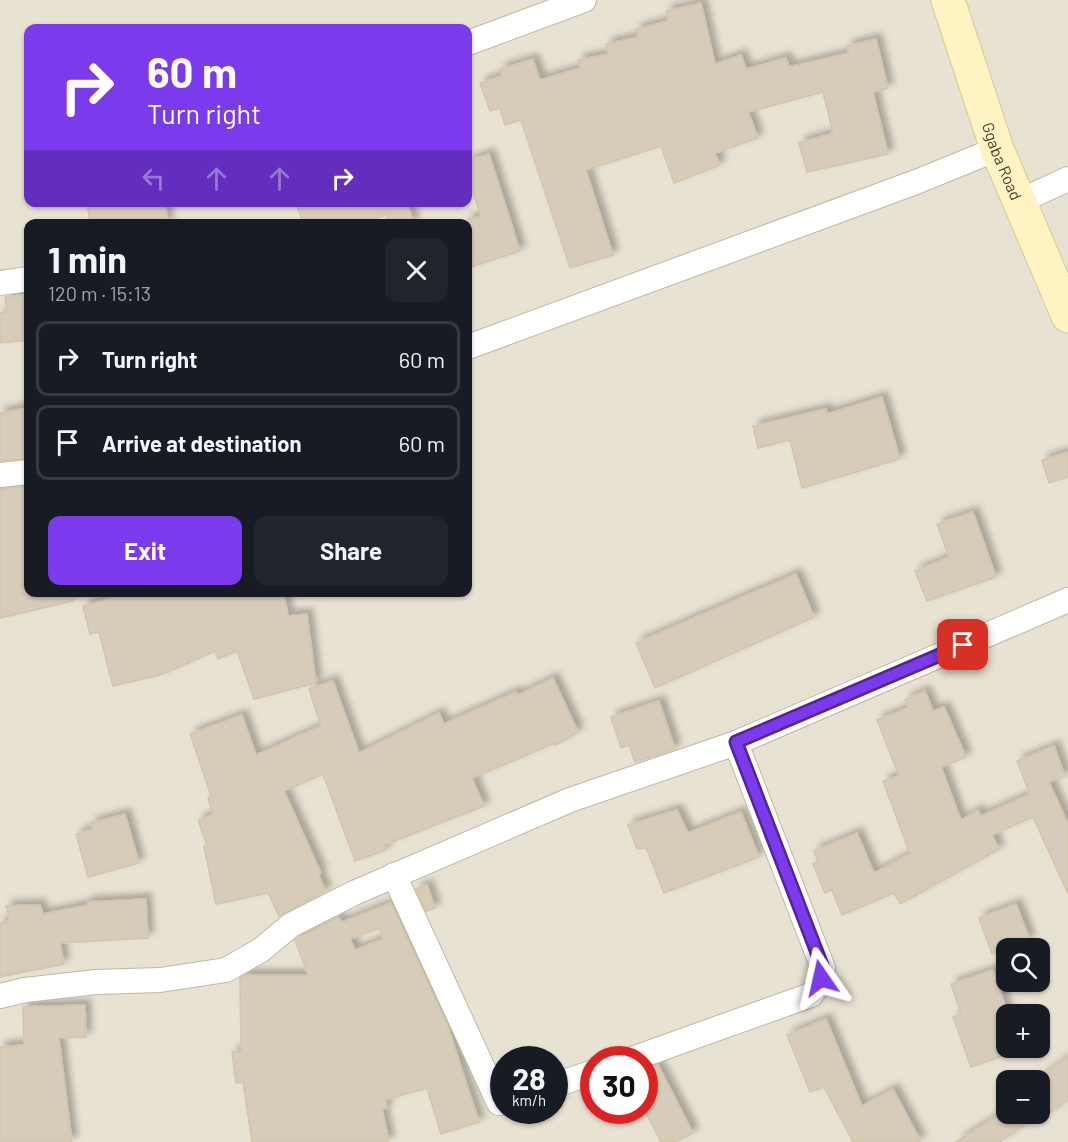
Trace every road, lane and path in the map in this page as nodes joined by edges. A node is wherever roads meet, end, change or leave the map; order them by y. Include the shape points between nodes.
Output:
1 (584, 0) edge
2 (948, 0) edge
3 (472, 42) edge
4 (997, 149) junction
5 (1068, 179) edge
6 (1018, 202) junction
7 (24, 280) edge
8 (0, 284) edge
9 (1068, 316) edge
10 (472, 346) edge
11 (24, 472) edge
12 (0, 475) edge
13 (1068, 600) edge
14 (736, 742) junction
15 (394, 875) junction
16 (0, 996) edge
17 (658, 1050) edge
18 (490, 1083) edge

1 - 3 street
2 - 4 main road, Ggaba Road
4 - 6 main road, Ggaba Road
4 - 10 street
5 - 6 street
6 - 9 main road, Ggaba Road
7 - 8 street
11 - 12 street
13 - 14 street
14 - 15 street via 570,800
14 - 17 street via 823,968 821,978 811,995
15 - 16 street via 291,925 261,950 226,970 160,980 25,990
15 - 18 street

